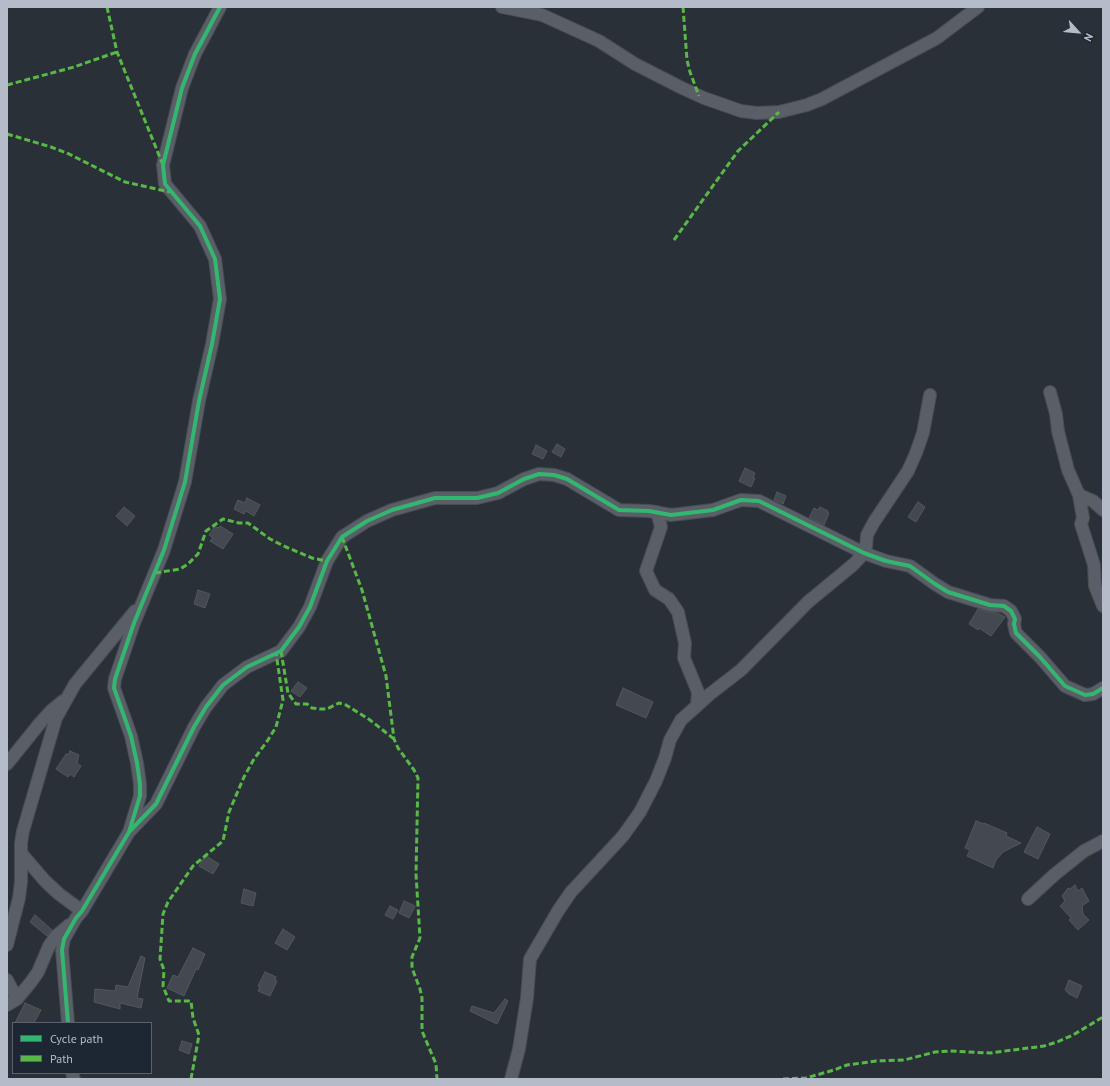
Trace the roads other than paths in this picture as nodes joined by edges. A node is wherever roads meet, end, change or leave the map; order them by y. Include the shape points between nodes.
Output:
1 (220, 7) edge
2 (502, 7) edge
3 (978, 7) edge
4 (1050, 392) dead end
5 (930, 395) dead end
6 (1079, 495) junction
7 (1103, 510) edge
8 (657, 512) junction
9 (864, 553) junction
10 (143, 600) junction
11 (1103, 606) edge
12 (1103, 688) edge
13 (65, 700) junction
14 (697, 706) junction
15 (7, 764) edge
16 (129, 832) junction
17 (1103, 841) edge
18 (21, 853) junction
19 (1028, 899) dead end
20 (79, 915) junction
21 (7, 945) edge
22 (7, 980) edge
23 (12, 1002) edge
24 (68, 1022) edge
25 (511, 1079) edge

1 - 10 street via 195,54 182,88 163,165 165,184 200,226 215,258 220,299 185,482 164,550
2 - 3 street via 542,15 599,41 635,64 682,88 741,111 757,113 779,112 822,99 937,38
4 - 6 street via 1068,470
5 - 9 street via 923,433 916,453 908,471 867,535
6 - 7 street via 1093,500
6 - 11 street via 1081,524 1094,565 1095,586
8 - 9 street via 670,515 713,510 741,500 759,501
8 - 14 street via 661,526 646,571 655,590 668,599 678,612 685,642 684,658 698,692
8 - 16 street via 619,510 567,479 539,474 498,493 477,498 435,498 392,510 367,521 342,537 327,560 310,607 281,651 247,667 223,685 206,707 156,804
9 - 12 street via 910,566 948,592 990,605 1004,606 1012,611 1016,633 1065,686 1085,695
9 - 14 street via 808,602 741,670
10 - 13 street
10 - 16 street via 119,666 114,688 131,736 140,784 140,796
13 - 15 street via 40,722
13 - 18 street via 54,725 27,814
14 - 25 street via 681,720 670,740 656,781 640,812 623,836 571,892 530,959 519,1050
16 - 20 street
17 - 19 street via 1054,874
18 - 20 street
18 - 21 street via 19,898
20 - 23 street via 52,941 38,972
20 - 24 street via 64,939 62,950
22 - 23 street

